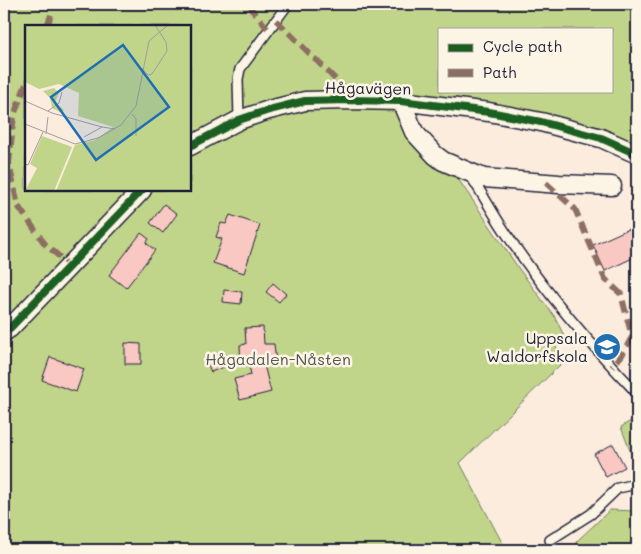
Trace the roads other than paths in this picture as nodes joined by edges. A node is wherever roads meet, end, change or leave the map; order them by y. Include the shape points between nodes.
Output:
1 (288, 4) edge
2 (401, 101) junction
3 (239, 120) junction
4 (191, 145) edge
5 (637, 154) edge
6 (469, 172) junction
7 (612, 186) dead end
8 (141, 191) edge
9 (4, 332) edge
10 (637, 393) edge
11 (637, 484) edge
12 (550, 540) dead end

1 - 3 lane via 240,70
2 - 3 street, Hågavägen via 305,102
2 - 5 street, Hågavägen via 541,122 601,138
2 - 6 street via 414,132 435,155
3 - 4 street, Hågavägen
6 - 7 street via 484,178
6 - 10 lane via 532,270 601,356
8 - 9 street
11 - 12 lane via 618,488 591,514

